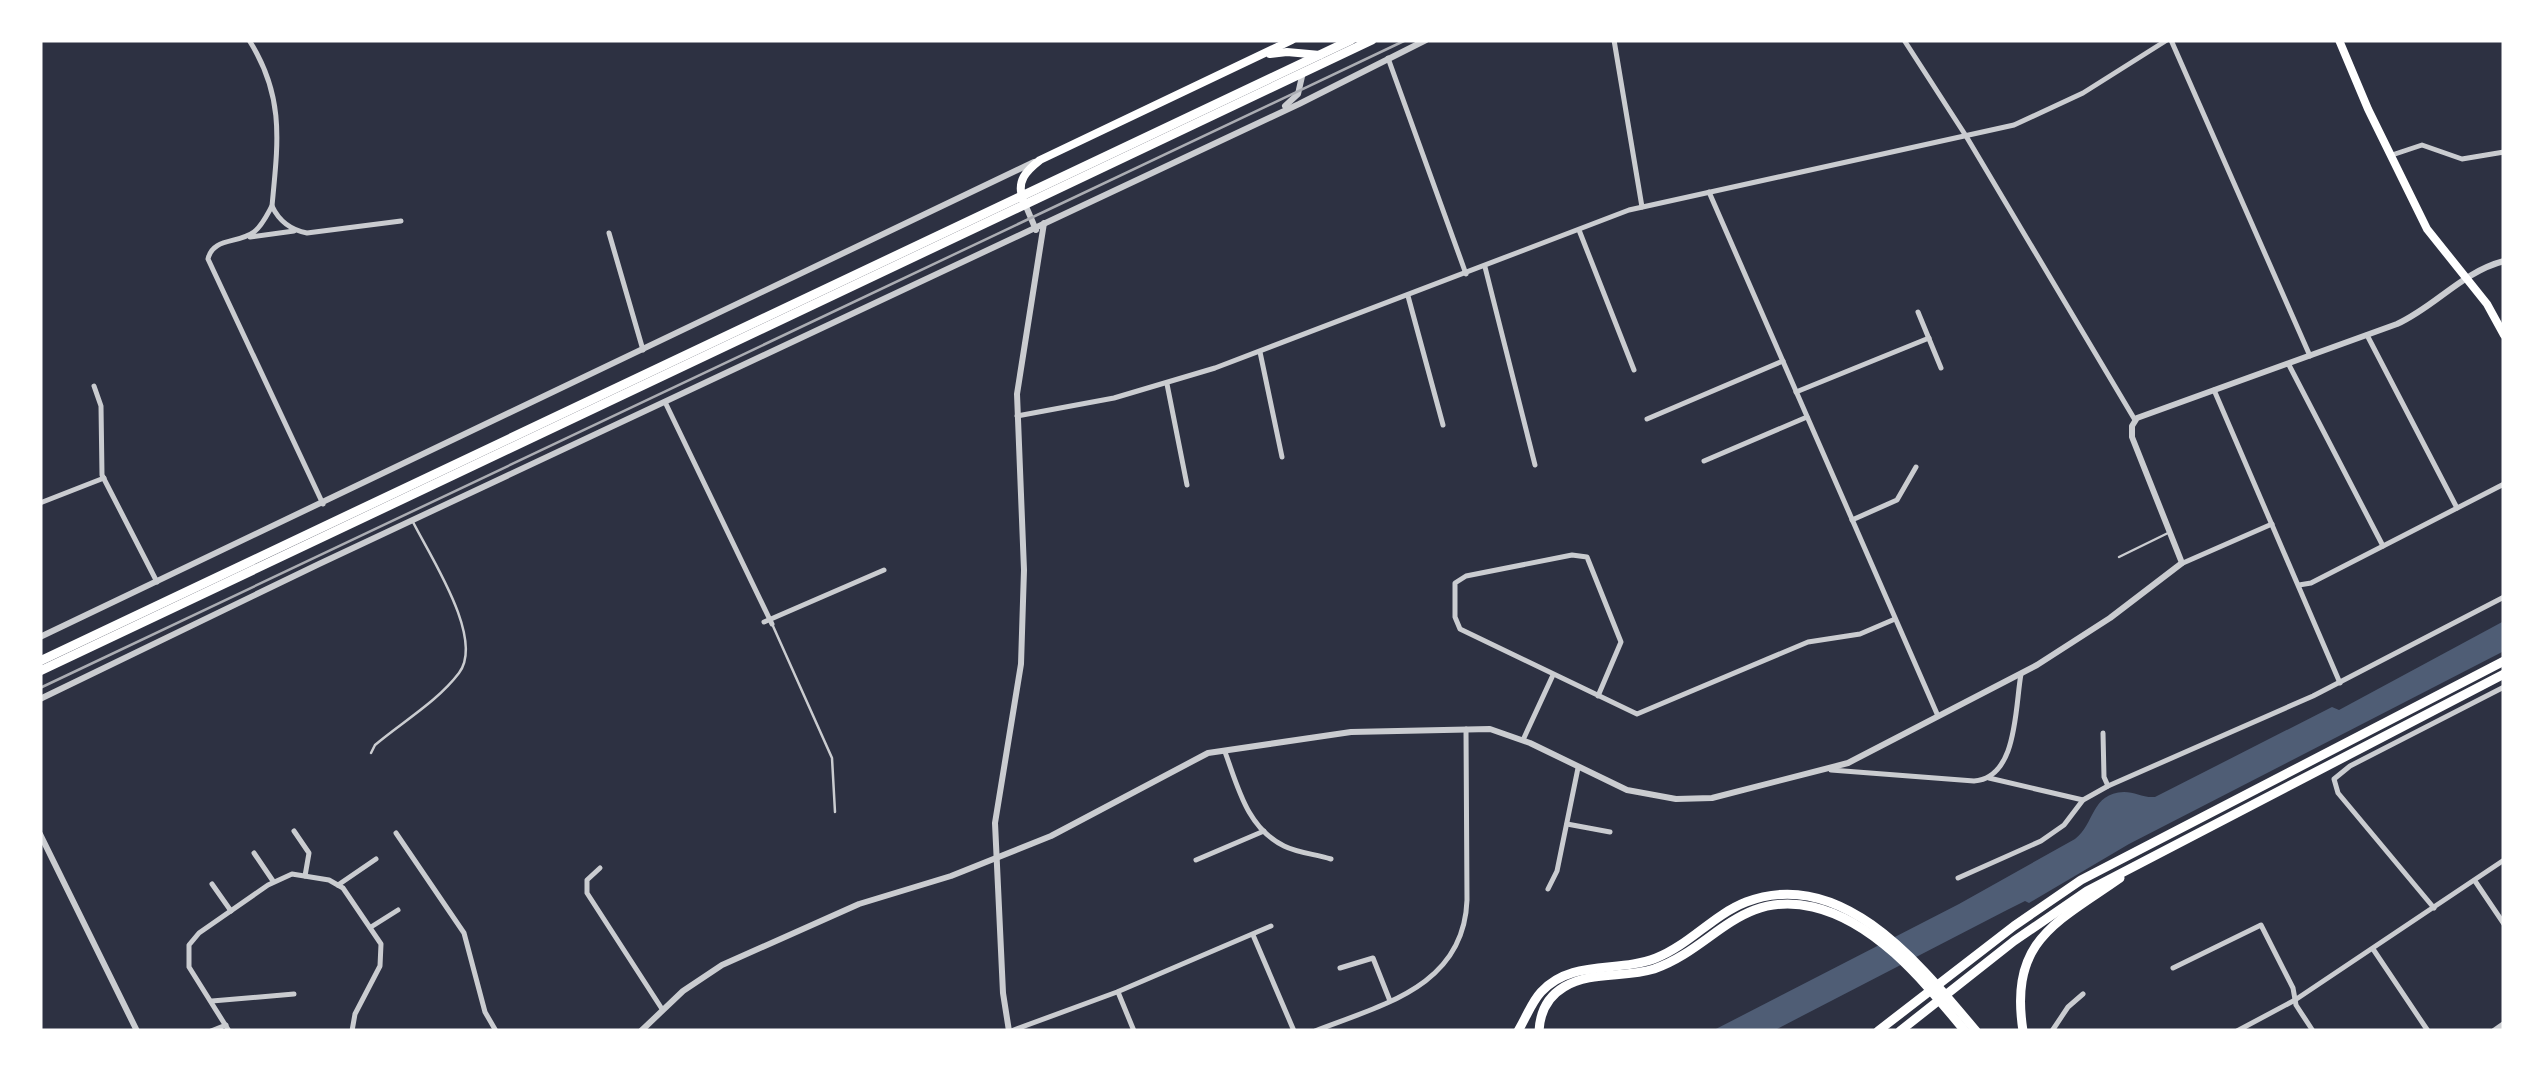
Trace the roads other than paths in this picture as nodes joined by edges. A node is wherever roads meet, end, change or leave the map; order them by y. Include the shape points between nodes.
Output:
1 (249, 40) edge
2 (1291, 40) edge
3 (1351, 40) edge
4 (1372, 40) edge
5 (1426, 40) edge
6 (1614, 40) edge
7 (1904, 40) edge
8 (2169, 40) edge
9 (2339, 40) edge
10 (1296, 52) junction
11 (1320, 55) junction
12 (1388, 58) junction
13 (1244, 64) junction
14 (1302, 68) junction
15 (1253, 124) junction
16 (1966, 136) junction
17 (2504, 152) edge
18 (2392, 154) junction
19 (1040, 160) junction
20 (1708, 191) junction
21 (1023, 200) junction
22 (272, 206) junction
23 (1642, 207) junction
24 (402, 221) dead end
25 (1044, 223) junction
26 (1036, 228) junction
27 (1578, 230) junction
28 (297, 231) junction
29 (609, 233) dead end
30 (242, 238) junction
31 (1038, 251) junction
32 (2504, 261) edge
33 (1486, 267) junction
34 (1466, 274) junction
35 (2465, 277) junction
36 (1408, 296) junction
37 (1918, 312) dead end
38 (2367, 335) junction
39 (2504, 336) edge
40 (1929, 338) junction
41 (644, 351) junction
42 (1260, 352) junction
43 (2310, 356) junction
44 (1783, 362) junction
45 (2290, 365) junction
46 (1941, 368) dead end
47 (1634, 370) dead end
48 (1167, 384) junction
49 (94, 386) dead end
50 (2214, 390) junction
51 (1796, 392) junction
52 (665, 402) junction
53 (1017, 416) junction
54 (1807, 417) junction
55 (1647, 419) dead end
56 (2135, 420) junction
57 (1444, 425) dead end
58 (1282, 457) dead end
59 (1704, 461) dead end
60 (1535, 465) dead end
61 (1916, 467) dead end
62 (104, 478) junction
63 (2504, 484) edge
64 (1187, 485) dead end
65 (40, 503) edge
66 (323, 504) junction
67 (2457, 508) junction
68 (413, 520) junction
69 (1852, 520) junction
70 (2272, 524) junction
71 (2170, 532) junction
72 (2384, 546) junction
73 (2119, 556) dead end
74 (2182, 563) junction
75 (884, 570) dead end
76 (157, 582) junction
77 (2299, 586) junction
78 (2504, 597) edge
79 (1896, 619) junction
80 (769, 622) junction
81 (40, 637) edge
82 (2504, 661) edge
83 (40, 662) edge
84 (40, 671) edge
85 (1553, 674) junction
86 (2021, 674) junction
87 (2504, 674) edge
88 (2340, 682) junction
89 (2504, 688) edge
90 (1598, 696) junction
91 (40, 699) edge
92 (1938, 716) junction
93 (1466, 729) junction
94 (2103, 733) dead end
95 (1523, 740) junction
96 (1224, 749) junction
97 (372, 753) dead end
98 (1578, 768) junction
99 (1831, 770) junction
100 (1989, 778) junction
101 (2108, 786) junction
102 (2082, 800) junction
103 (835, 812) dead end
104 (1567, 824) junction
105 (294, 830) dead end
106 (1264, 832) junction
107 (1610, 832) dead end
108 (396, 833) dead end
109 (40, 834) edge
110 (254, 854) dead end
111 (376, 858) dead end
112 (996, 858) junction
113 (1196, 860) dead end
114 (1331, 860) dead end
115 (2504, 860) edge
116 (2141, 861) junction
117 (600, 868) dead end
118 (305, 876) junction
119 (1958, 878) dead end
120 (2475, 880) junction
121 (273, 881) junction
122 (212, 884) dead end
123 (338, 885) junction
124 (1548, 889) dead end
125 (2434, 908) junction
126 (398, 910) dead end
127 (231, 911) junction
128 (1861, 924) junction
129 (2504, 924) edge
130 (1272, 926) dead end
131 (371, 928) junction
132 (1253, 935) junction
133 (2372, 948) junction
134 (1340, 968) dead end
135 (2173, 968) dead end
136 (1118, 992) junction
137 (294, 994) dead end
138 (2083, 994) dead end
139 (1390, 1000) junction
140 (2295, 1000) junction
141 (212, 1001) junction
142 (662, 1009) junction
143 (2504, 1024) edge
144 (1964, 1026) edge
145 (227, 1028) edge
146 (137, 1031) edge
147 (211, 1031) edge
148 (352, 1031) edge
149 (496, 1031) edge
150 (641, 1031) edge
151 (1010, 1031) edge
152 (1134, 1031) edge
153 (1294, 1031) edge
154 (1315, 1031) edge
155 (1518, 1031) edge
156 (1539, 1031) edge
157 (1878, 1031) edge
158 (1900, 1031) edge
159 (1976, 1031) edge
160 (2023, 1031) edge
161 (2052, 1031) edge
162 (2237, 1031) edge
163 (2312, 1031) edge
164 (2428, 1031) edge
165 (2494, 1031) edge

1 - 22 street via 278,116
2 - 10 main road
2 - 13 main road
3 - 11 main road
4 - 14 main road
5 - 12 street
6 - 23 street
7 - 16 street
8 - 16 street via 2064,102 2014,125
8 - 43 street
9 - 18 main road
10 - 11 main road
10 - 13 main road
10 - 14 main road
11 - 14 main road
12 - 15 street
12 - 34 street
13 - 19 main road
14 - 15 street via 1294,99
14 - 21 main road
15 - 25 street
16 - 20 street
16 - 56 street
17 - 18 street via 2462,159 2422,145
18 - 35 main road via 2427,229
19 - 21 main road via 1024,174
19 - 41 street
20 - 23 street
20 - 44 street
21 - 25 street
21 - 26 street
21 - 83 main road
21 - 84 main road
22 - 28 street
22 - 30 street via 255,232
23 - 27 street
24 - 28 street
25 - 26 street
25 - 31 street
26 - 31 street
26 - 52 street
27 - 33 street
27 - 47 street
28 - 30 street
29 - 41 street
30 - 66 street via 214,246 208,260
31 - 53 street
32 - 35 street
33 - 34 street
33 - 60 street
34 - 36 street
35 - 38 street via 2417,314
35 - 39 main road
36 - 42 street
36 - 57 street
37 - 40 street
38 - 43 street
38 - 67 street
40 - 46 street
40 - 51 street
41 - 66 street
42 - 48 street
42 - 58 street
43 - 45 street
44 - 51 street
44 - 55 street
45 - 50 street
45 - 72 street
48 - 53 street
48 - 64 street
49 - 62 street
50 - 56 street
50 - 70 street
51 - 54 street
52 - 68 street
52 - 80 street
53 - 112 street via 1024,538 1020,664 997,798
54 - 59 street
54 - 69 street
56 - 71 street via 2132,437
61 - 69 street via 1897,500
62 - 65 street
62 - 76 street
63 - 67 street
66 - 76 street
67 - 72 street
68 - 91 street
68 - 97 lane via 468,642 461,671
69 - 79 street
70 - 74 street
70 - 77 street
71 - 73 lane
71 - 74 street
72 - 77 street
74 - 86 street
75 - 80 street
76 - 81 street
77 - 88 street
78 - 88 street
79 - 90 street via 1860,634 1808,642 1641,713
79 - 92 street
80 - 103 lane via 832,758
82 - 157 main road via 2081,880
85 - 90 street
85 - 90 street via 1460,629 1453,590 1458,580 1576,554 1587,558 1621,642
85 - 95 street
86 - 92 street
86 - 100 street via 2006,754
87 - 116 main road
88 - 101 street
89 - 125 street via 2336,776 2334,786
92 - 99 street
93 - 95 street
93 - 96 street via 1316,736
93 - 139 street via 1464,927 1431,978
94 - 101 street
95 - 98 street
96 - 106 street via 1246,807
96 - 112 street
98 - 99 street via 1635,793 1684,800
98 - 104 street
99 - 100 street
100 - 102 street
101 - 102 street
102 - 119 street via 2052,834
104 - 107 street
104 - 124 street
105 - 118 street via 309,853
106 - 113 street
106 - 114 street via 1291,849
108 - 149 street via 464,933
109 - 146 street
110 - 121 street
111 - 123 street
112 - 142 street via 859,904 754,951 707,973
112 - 151 street
115 - 120 street
116 - 158 main road via 2045,918
116 - 160 main road via 2062,916 2038,943 2022,982
117 - 142 street via 588,880 587,893
118 - 121 street
118 - 123 street
120 - 125 street
120 - 129 street
121 - 127 street
122 - 127 street
123 - 131 street
125 - 133 street
126 - 131 street
127 - 141 street via 190,946 189,967
128 - 144 main road via 1920,967
128 - 155 main road via 1818,899 1756,899 1652,960 1564,975 1542,991
128 - 156 main road via 1800,905 1749,911 1660,966 1568,984 1548,1001
130 - 132 street
131 - 148 street via 382,960
132 - 136 street
132 - 153 street
133 - 140 street
133 - 164 street
134 - 139 street via 1373,958
135 - 140 street via 2261,924
136 - 151 street
136 - 152 street
137 - 141 street
138 - 161 street
139 - 154 street
140 - 162 street
140 - 163 street
141 - 145 street
142 - 150 street
143 - 165 street
144 - 159 main road
145 - 147 street

